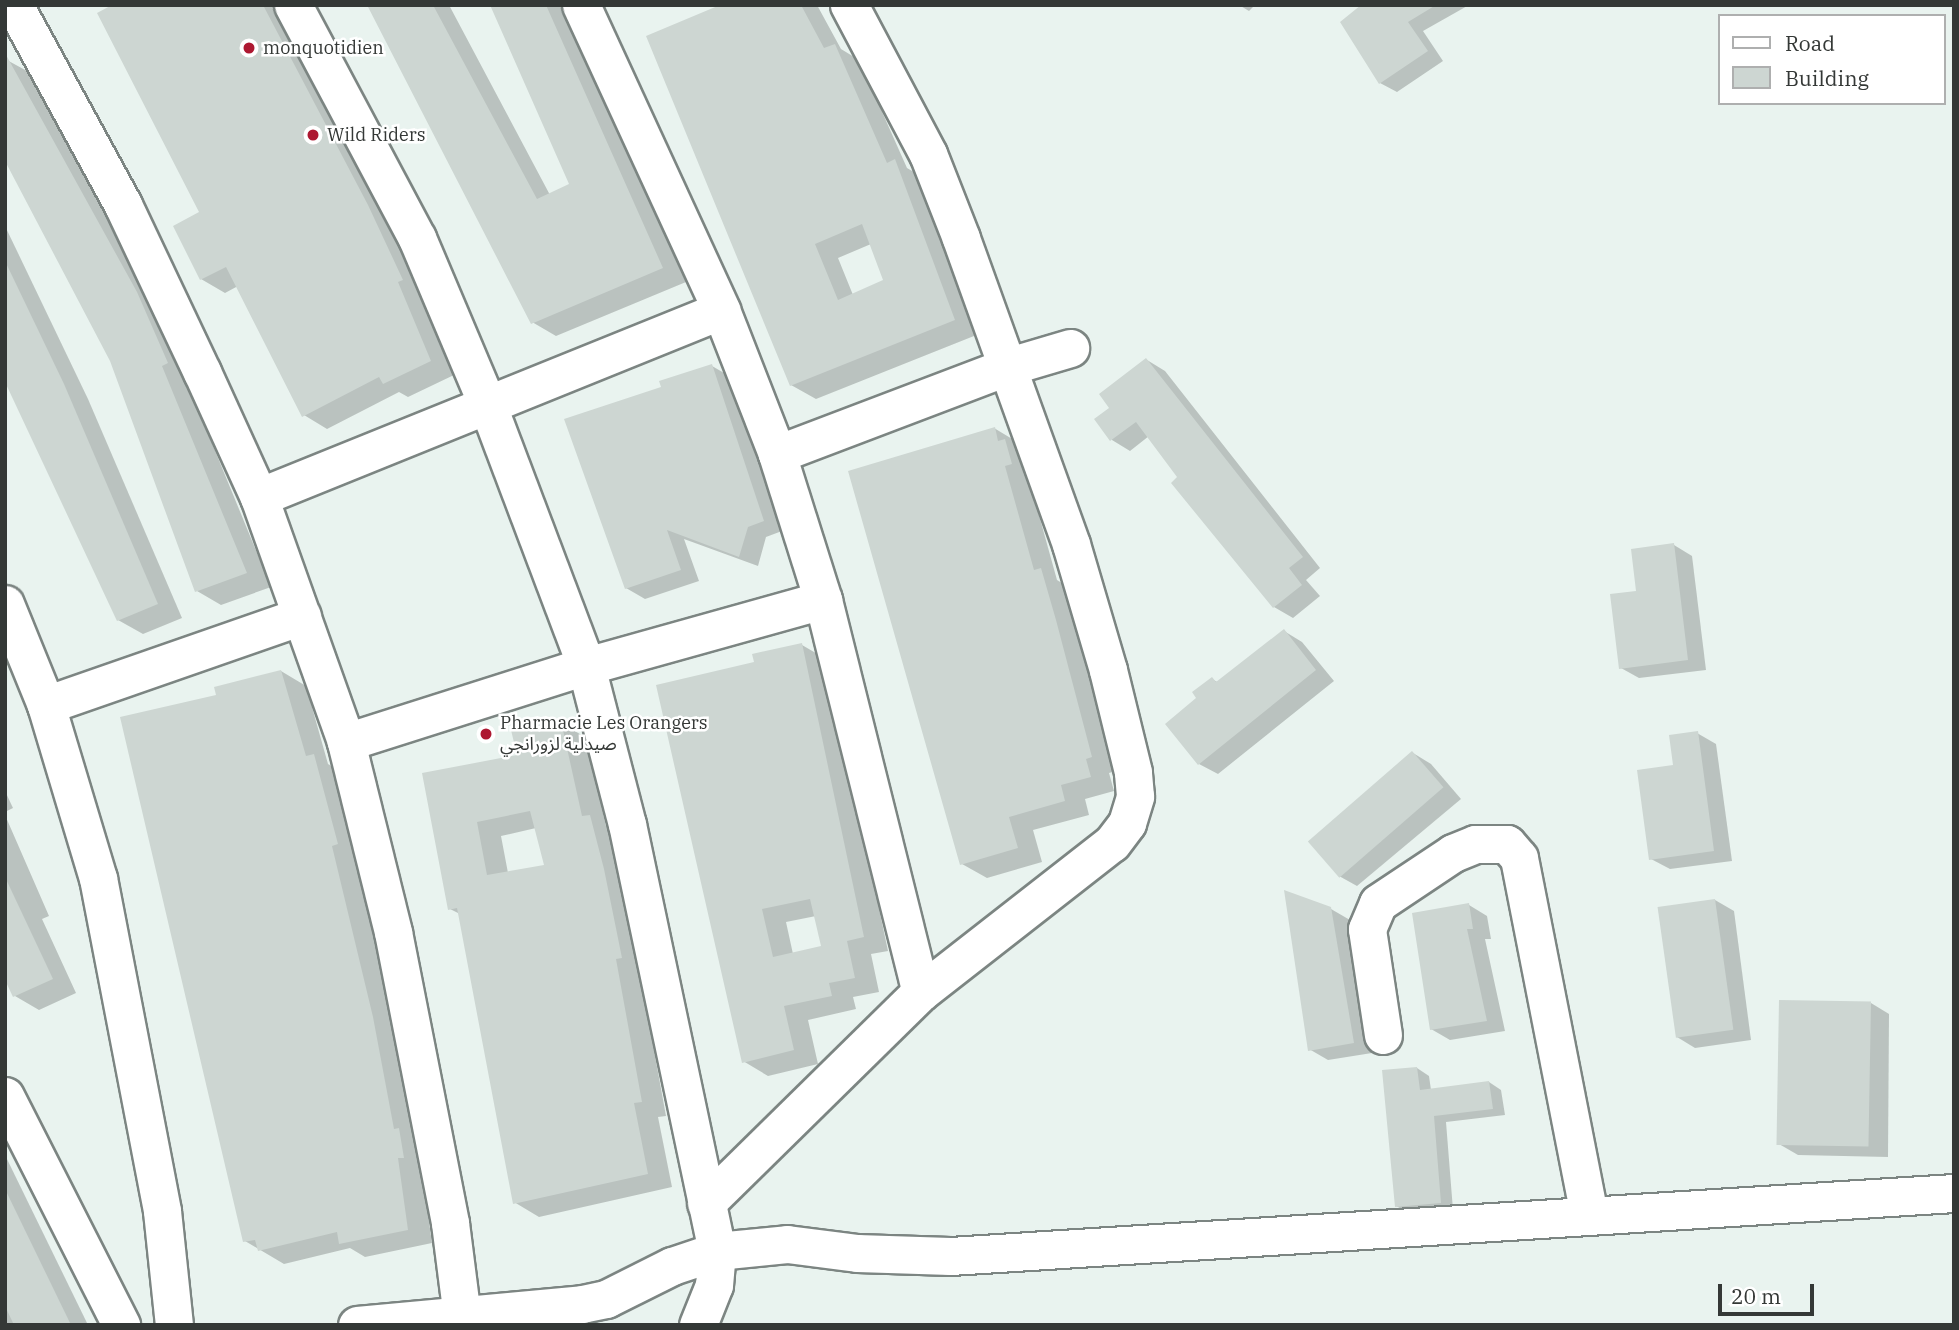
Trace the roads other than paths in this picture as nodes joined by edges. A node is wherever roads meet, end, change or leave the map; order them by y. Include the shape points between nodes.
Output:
1 (14, 5) edge
2 (292, 5) edge
3 (581, 5) edge
4 (849, 5) edge
5 (721, 310) junction
6 (1070, 348) dead end
7 (1006, 367) junction
8 (488, 406) junction
9 (778, 454) junction
10 (259, 497) junction
11 (823, 600) junction
12 (302, 616) junction
13 (9, 627) edge
14 (586, 666) junction
15 (46, 705) junction
16 (346, 742) junction
17 (921, 992) junction
18 (1383, 1035) dead end
19 (5, 1096) edge
20 (1954, 1193) edge
21 (706, 1203) junction
22 (1589, 1215) junction
23 (717, 1251) junction
24 (462, 1317) junction
25 (121, 1325) edge
26 (174, 1325) edge
27 (357, 1325) edge
28 (698, 1325) edge

1 - 10 street via 123,205
2 - 8 street via 416,238
3 - 5 street
4 - 7 street via 928,154
5 - 8 street
5 - 9 street
6 - 7 street
7 - 9 street
7 - 17 street via 1074,556 1108,670 1135,796 1127,823 1112,843
8 - 10 street
8 - 14 street
9 - 11 street
10 - 12 street
11 - 14 street
11 - 17 street
12 - 15 street
12 - 16 street
13 - 15 street
14 - 16 street
14 - 21 street via 626,824
15 - 26 street via 98,878 127,1018 162,1210
16 - 24 street via 393,932 450,1223
17 - 21 street
18 - 22 street via 1367,929 1378,903 1453,853 1475,845 1507,844 1519,858
19 - 25 street
20 - 22 street
21 - 23 street
22 - 23 street via 950,1256 786,1244
23 - 24 street via 672,1266 606,1299
23 - 28 street via 714,1285
24 - 27 street

